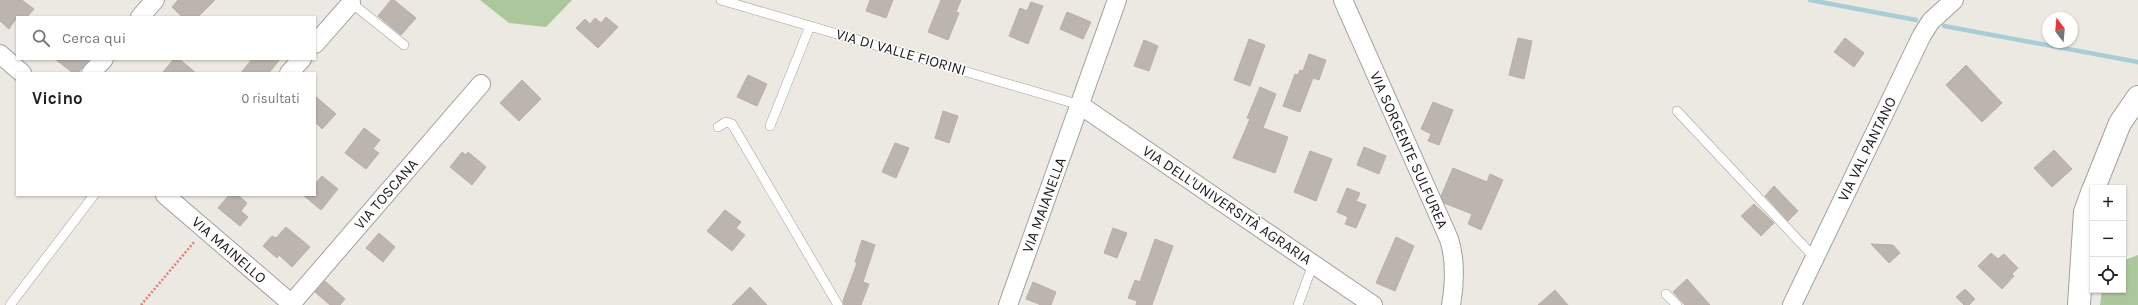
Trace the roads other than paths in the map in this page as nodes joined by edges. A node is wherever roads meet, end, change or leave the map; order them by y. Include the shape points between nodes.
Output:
1 (155, 0) edge
2 (721, 0) edge
3 (1117, 0) edge
4 (1343, 0) edge
5 (1954, 0) edge
6 (350, 1) edge
7 (141, 16) edge
8 (810, 26) junction
9 (316, 43) edge
10 (404, 45) dead end
11 (0, 54) edge
12 (103, 60) edge
13 (301, 60) edge
14 (21, 72) edge
15 (92, 72) edge
16 (290, 72) edge
17 (481, 84) dead end
18 (2138, 97) edge
19 (1080, 105) junction
20 (1677, 111) dead end
21 (770, 126) dead end
22 (718, 127) dead end
23 (2095, 185) edge
24 (93, 196) edge
25 (174, 198) edge
26 (2090, 198) edge
27 (1815, 258) junction
28 (1314, 264) junction
29 (1666, 294) dead end
30 (293, 304) edge
31 (10, 305) edge
32 (838, 305) edge
33 (1008, 305) edge
34 (1298, 305) edge
35 (1373, 305) edge
36 (1450, 305) edge
37 (1677, 305) edge
38 (1792, 305) edge
39 (2079, 305) edge

1 - 7 street
2 - 8 lane, VIA DI VALLE FIORINI
3 - 19 street, VIA MAIANELLA
4 - 36 street, VIA SORGENTE SULFUREA via 1449,239 1455,265
5 - 27 street, VIA VAL PANTANO via 1931,21 1922,35
6 - 9 street
6 - 10 lane
8 - 19 lane, VIA DI VALLE FIORINI
8 - 21 lane
11 - 14 street
12 - 15 street
13 - 16 street
17 - 30 street, VIA TOSCANA
18 - 23 street via 2120,123
19 - 28 street, VIA DELL'UNIVERSITÀ AGRARIA
19 - 33 street, VIA MAIANELLA
20 - 27 lane
22 - 32 lane via 726,122 732,124
24 - 31 lane
25 - 30 street, VIA MAINELLO via 205,230
26 - 39 street via 2085,212
27 - 38 street, VIA VAL PANTANO
28 - 34 lane
28 - 35 street, VIA DELL'UNIVERSITÀ AGRARIA
29 - 37 lane

